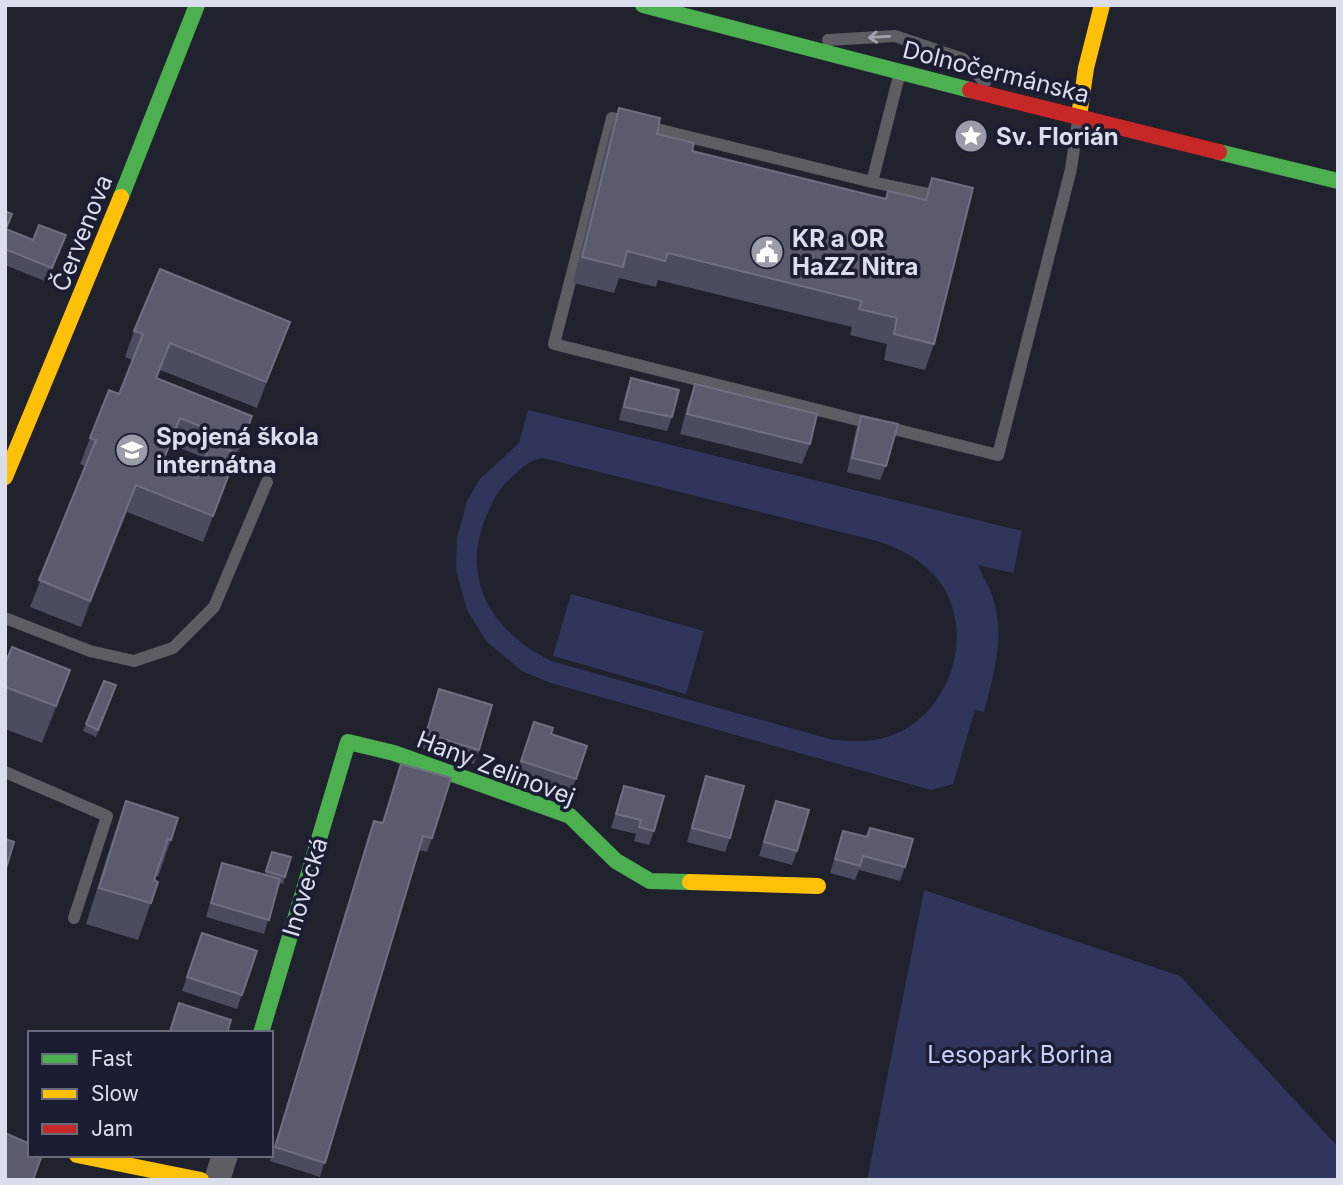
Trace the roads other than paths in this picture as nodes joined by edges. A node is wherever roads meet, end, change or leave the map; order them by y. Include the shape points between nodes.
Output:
1 (197, 5) edge
2 (643, 5) edge
3 (1102, 5) edge
4 (781, 43) junction
5 (900, 72) junction
6 (1000, 97) junction
7 (1079, 116) junction
8 (1338, 181) edge
9 (872, 182) junction
10 (957, 199) edge
11 (5, 477) edge
12 (267, 481) dead end
13 (5, 618) edge
14 (348, 742) joint
15 (5, 772) edge
16 (818, 886) dead end
17 (74, 918) dead end
18 (262, 1031) edge
19 (87, 1157) edge
20 (224, 1157) edge
21 (201, 1180) edge
22 (218, 1180) edge

1 - 11 street, Červenova
2 - 4 street, Dolnočermánska
3 - 7 street
4 - 5 street, Dolnočermánska
6 -> 4 lane via 963,59 895,36
5 - 6 street, Dolnočermánska
5 - 9 lane
6 - 7 street, Dolnočermánska
7 - 8 street, Dolnočermánska
7 - 9 lane via 1071,169 998,455 554,344 612,117
9 - 10 lane
12 - 13 lane via 214,607 173,648 134,662
14 - 16 street, Hany Zelinovej via 394,753 570,816 616,861 650,881
14 - 18 street, Inovecká
15 - 17 lane via 107,816
19 - 21 street
20 - 22 street

